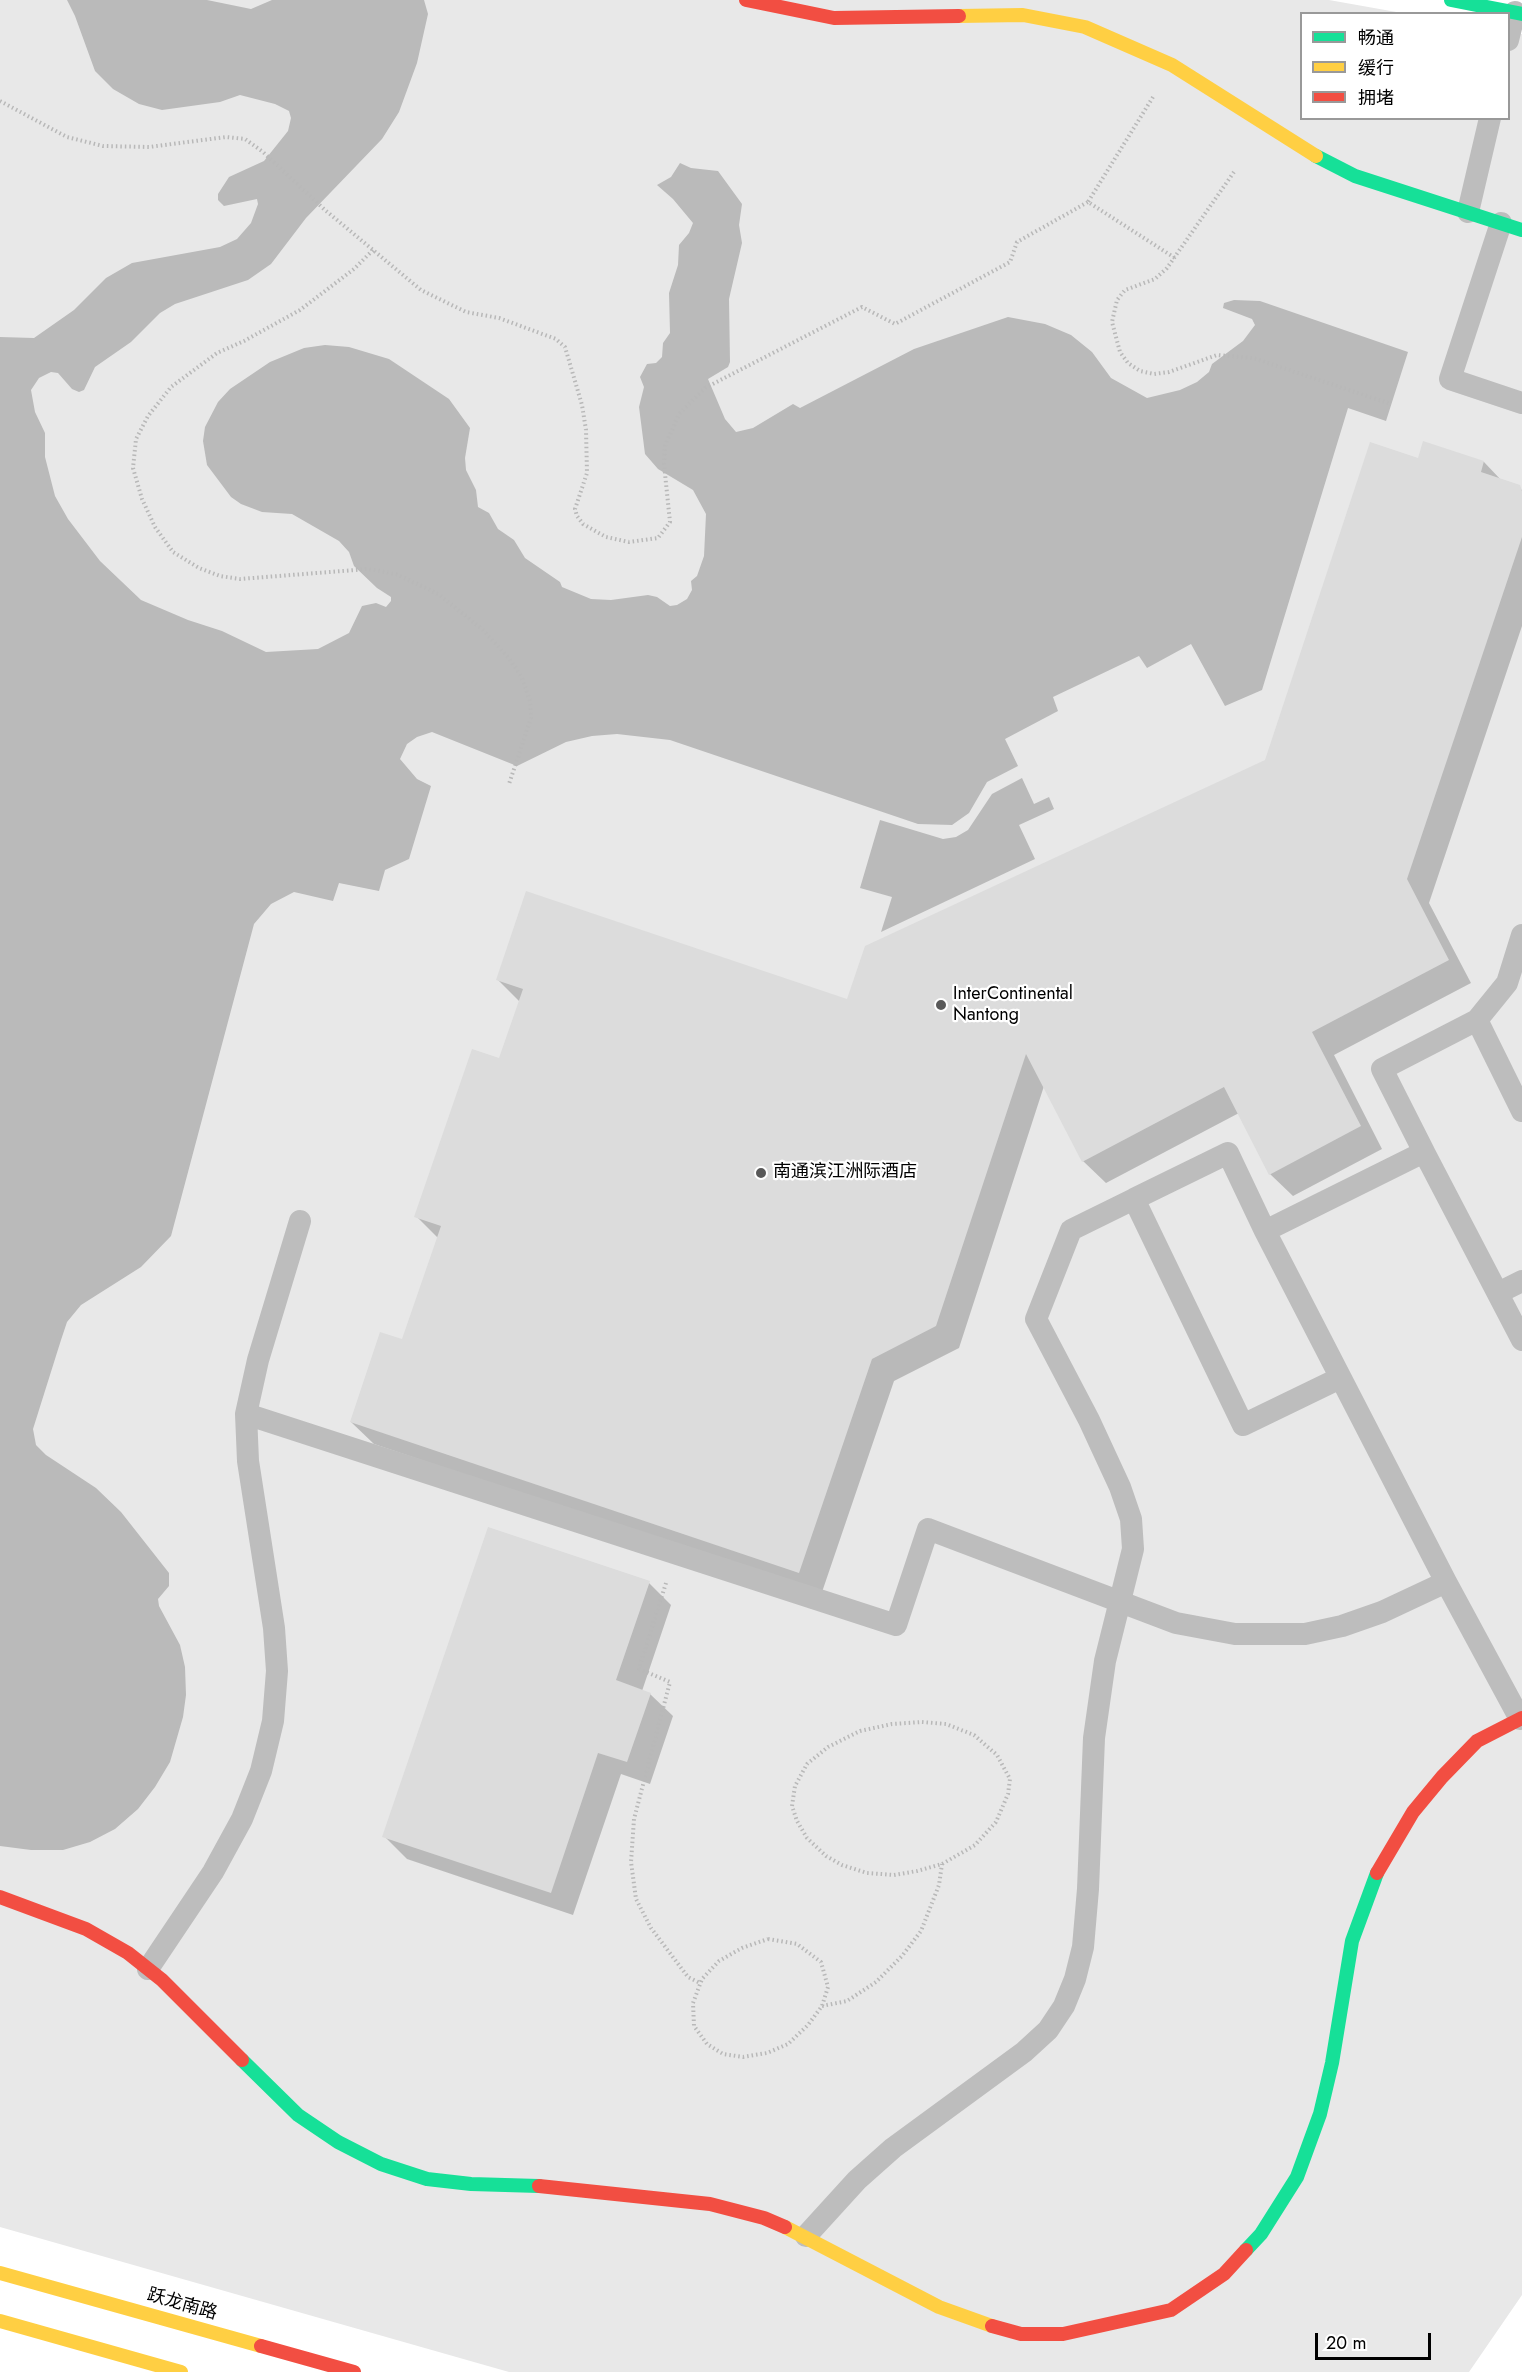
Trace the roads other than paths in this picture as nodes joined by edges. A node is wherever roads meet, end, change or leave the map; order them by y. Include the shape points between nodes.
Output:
1 (746, 0) edge
2 (1451, 0) edge
3 (1519, 13) edge
4 (1510, 37) edge
5 (1490, 120) edge
6 (1468, 212) junction
7 (1511, 226) edge
8 (1522, 404) edge
9 (1522, 935) edge
10 (1477, 1020) junction
11 (1522, 1111) edge
12 (1424, 1152) junction
13 (1134, 1199) junction
14 (300, 1221) dead end
15 (1265, 1231) junction
16 (1522, 1281) edge
17 (1498, 1293) junction
18 (1522, 1340) edge
19 (1340, 1378) junction
20 (246, 1414) junction
21 (1446, 1582) junction
22 (1119, 1603) junction
23 (1521, 1719) edge
24 (0, 1897) edge
25 (148, 1968) junction
26 (806, 2236) junction
27 (0, 2273) edge
28 (0, 2322) edge
29 (181, 2372) edge
30 (354, 2372) edge

1 - 6 street via 834,18 1023,15 1085,27 1172,65 1304,150 1355,176
2 - 3 street
3 - 4 lane
5 - 6 lane
6 - 7 street
7 - 8 lane via 1450,379
9 - 10 lane via 1507,983
10 - 11 lane
10 - 12 lane via 1382,1068
12 - 15 lane
12 - 17 lane
13 - 15 lane via 1227,1153
13 - 19 lane via 1243,1425
13 - 22 lane via 1071,1230 1036,1319 1089,1420 1131,1519 1133,1549
14 - 20 lane
15 - 19 lane
16 - 17 lane
17 - 18 lane
19 - 21 lane
20 - 22 lane via 896,1625 928,1529
20 - 25 lane via 248,1461 274,1628 277,1671 273,1721 261,1771 242,1820 213,1872
21 - 22 lane via 1382,1612 1305,1634 1235,1634 1198,1629
21 - 23 lane
22 - 26 lane via 1105,1661 1094,1738 1083,1947 1064,2006 1048,2030 1024,2052 893,2148 857,2180
23 - 26 street via 1477,1742 1442,1777 1386,1854 1368,1891 1352,1941 1320,2114 1297,2177 1262,2234 1224,2274 1171,2310 1063,2334 1020,2334 939,2307
24 - 25 street via 87,1929
25 - 26 street via 298,2115 381,2164 427,2179 710,2204 764,2218
27 - 30 street, 跃龙南路
28 - 29 street

